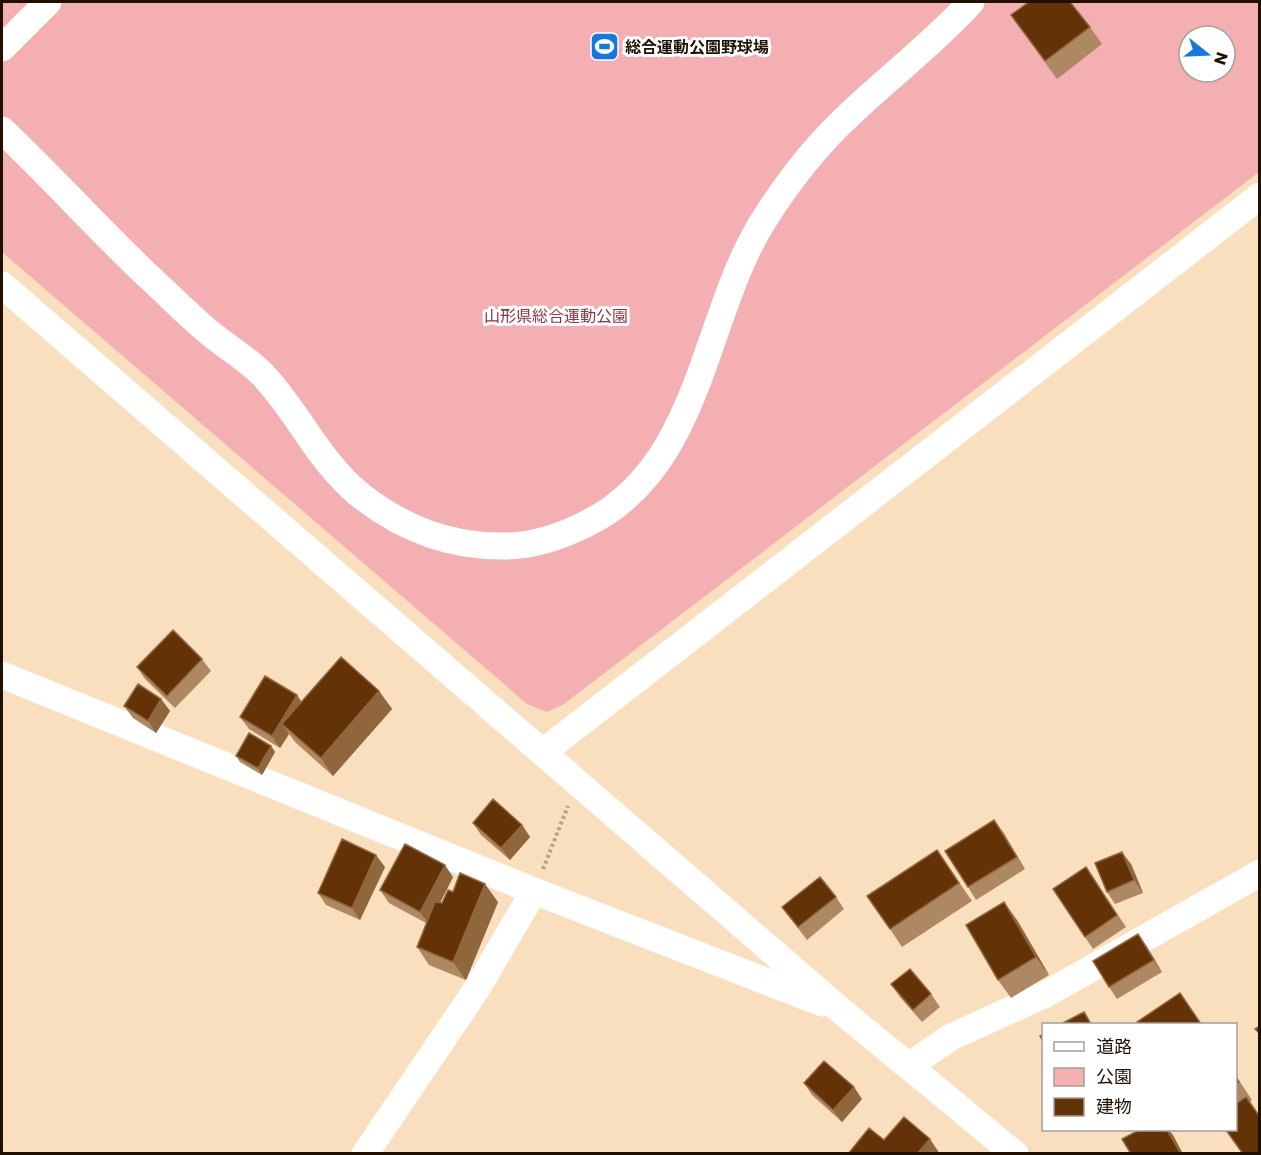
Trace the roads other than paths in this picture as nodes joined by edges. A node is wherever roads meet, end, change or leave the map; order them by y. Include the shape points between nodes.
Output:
1 (48, 2) edge
2 (971, 2) edge
3 (2, 48) edge
4 (2, 130) edge
5 (1260, 195) edge
6 (2, 285) edge
7 (2, 675) edge
8 (543, 752) junction
9 (1260, 873) edge
10 (534, 891) junction
11 (839, 1009) junction
12 (910, 1065) junction
13 (365, 1154) edge
14 (1015, 1154) edge

1 - 3 street
2 - 4 street via 844,120 781,194 743,259 684,415 664,454 637,489 602,516 563,536 520,546 476,547 433,538 394,519 360,494 329,465 262,374 209,332 111,241
5 - 8 street
6 - 8 street
7 - 10 street
8 - 11 street
9 - 12 street via 1046,994 951,1037
10 - 11 street
10 - 13 street via 476,990
11 - 12 street
12 - 14 street

